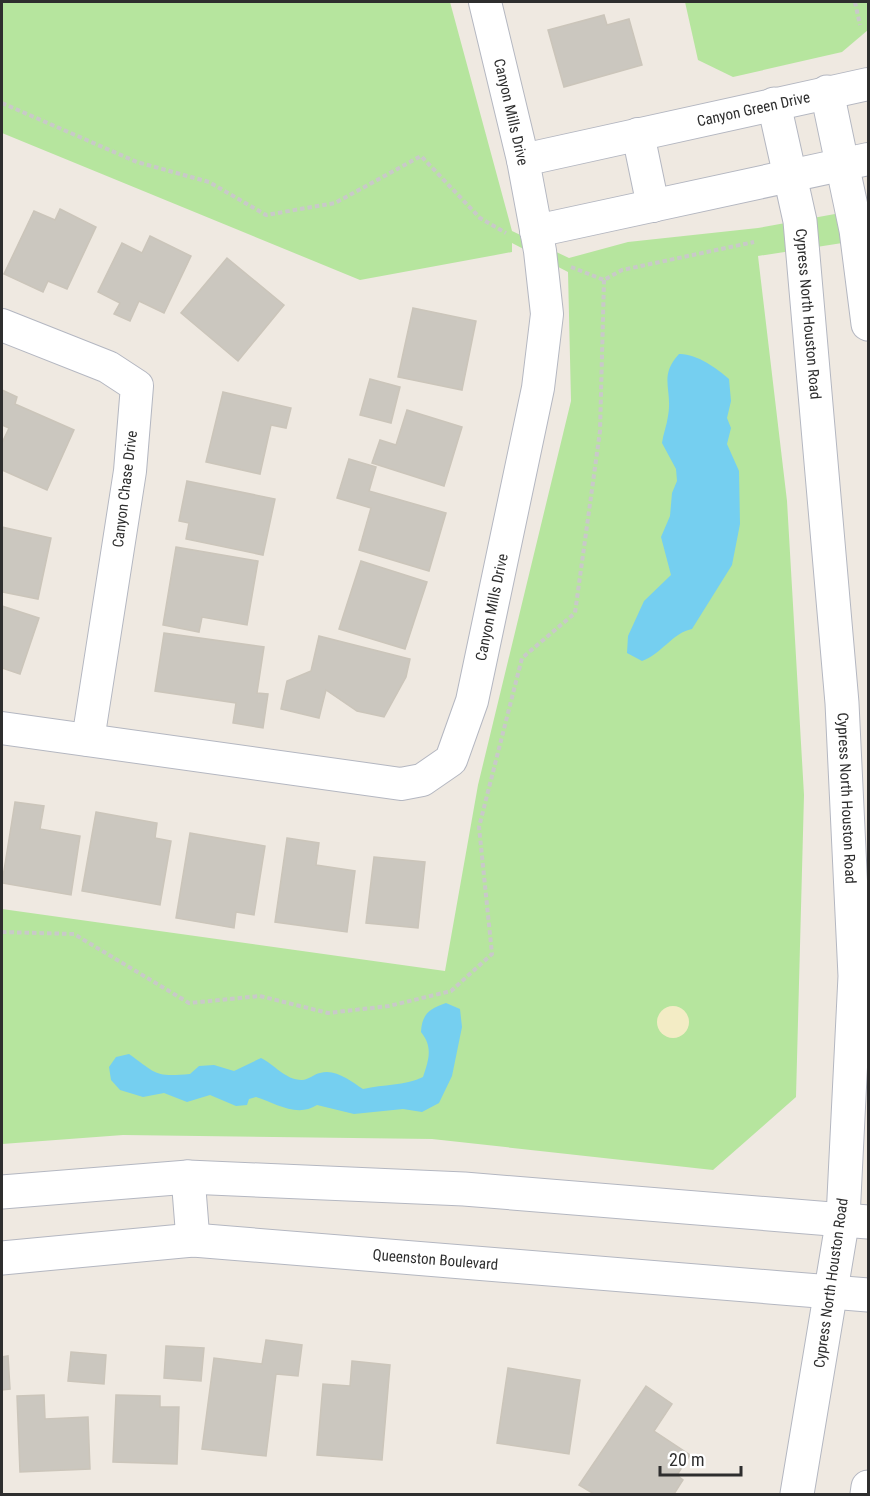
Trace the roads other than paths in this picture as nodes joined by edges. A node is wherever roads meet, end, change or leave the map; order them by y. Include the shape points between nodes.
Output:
1 (485, 2) edge
2 (868, 84) edge
3 (826, 92) junction
4 (774, 104) junction
5 (638, 134) junction
6 (523, 160) junction
7 (855, 162) edge
8 (790, 176) junction
9 (653, 206) junction
10 (538, 241) junction
11 (868, 324) edge
12 (2, 325) edge
13 (855, 702) edge
14 (2, 728) edge
15 (88, 740) junction
16 (188, 1177) junction
17 (2, 1192) edge
18 (856, 1220) edge
19 (193, 1240) junction
20 (2, 1258) edge
21 (831, 1293) junction
22 (868, 1295) edge
23 (868, 1487) edge
24 (797, 1494) edge
25 (867, 1494) edge

1 - 6 street, Canyon Mills Drive
2 - 3 street, Canyon Green Drive
3 - 4 street, Canyon Green Drive
3 - 7 main road
4 - 5 street, Canyon Green Drive
4 - 8 main road, Cypress North Houston Road
5 - 6 street, Canyon Green Drive
5 - 9 street
6 - 10 street, Canyon Mills Drive
7 - 8 street
7 - 11 main road via 856,230
8 - 9 street
8 - 13 main road, Cypress North Houston Road via 800,221
9 - 10 street
10 - 15 street, Canyon Mills Drive via 547,314 538,388 472,701 451,760 422,780 401,784
12 - 15 street, Canyon Chase Drive via 108,367 137,386 130,471
13 - 18 main road, Cypress North Houston Road
14 - 15 street, Canyon Mills Drive
16 - 17 main road
16 - 18 main road via 464,1189
16 - 19 main road
18 - 21 main road, Cypress North Houston Road
19 - 20 main road, Queenston Boulevard
19 - 21 main road, Queenston Boulevard
21 - 22 main road, Queenston Boulevard
21 - 24 main road, Cypress North Houston Road
23 - 25 main road

